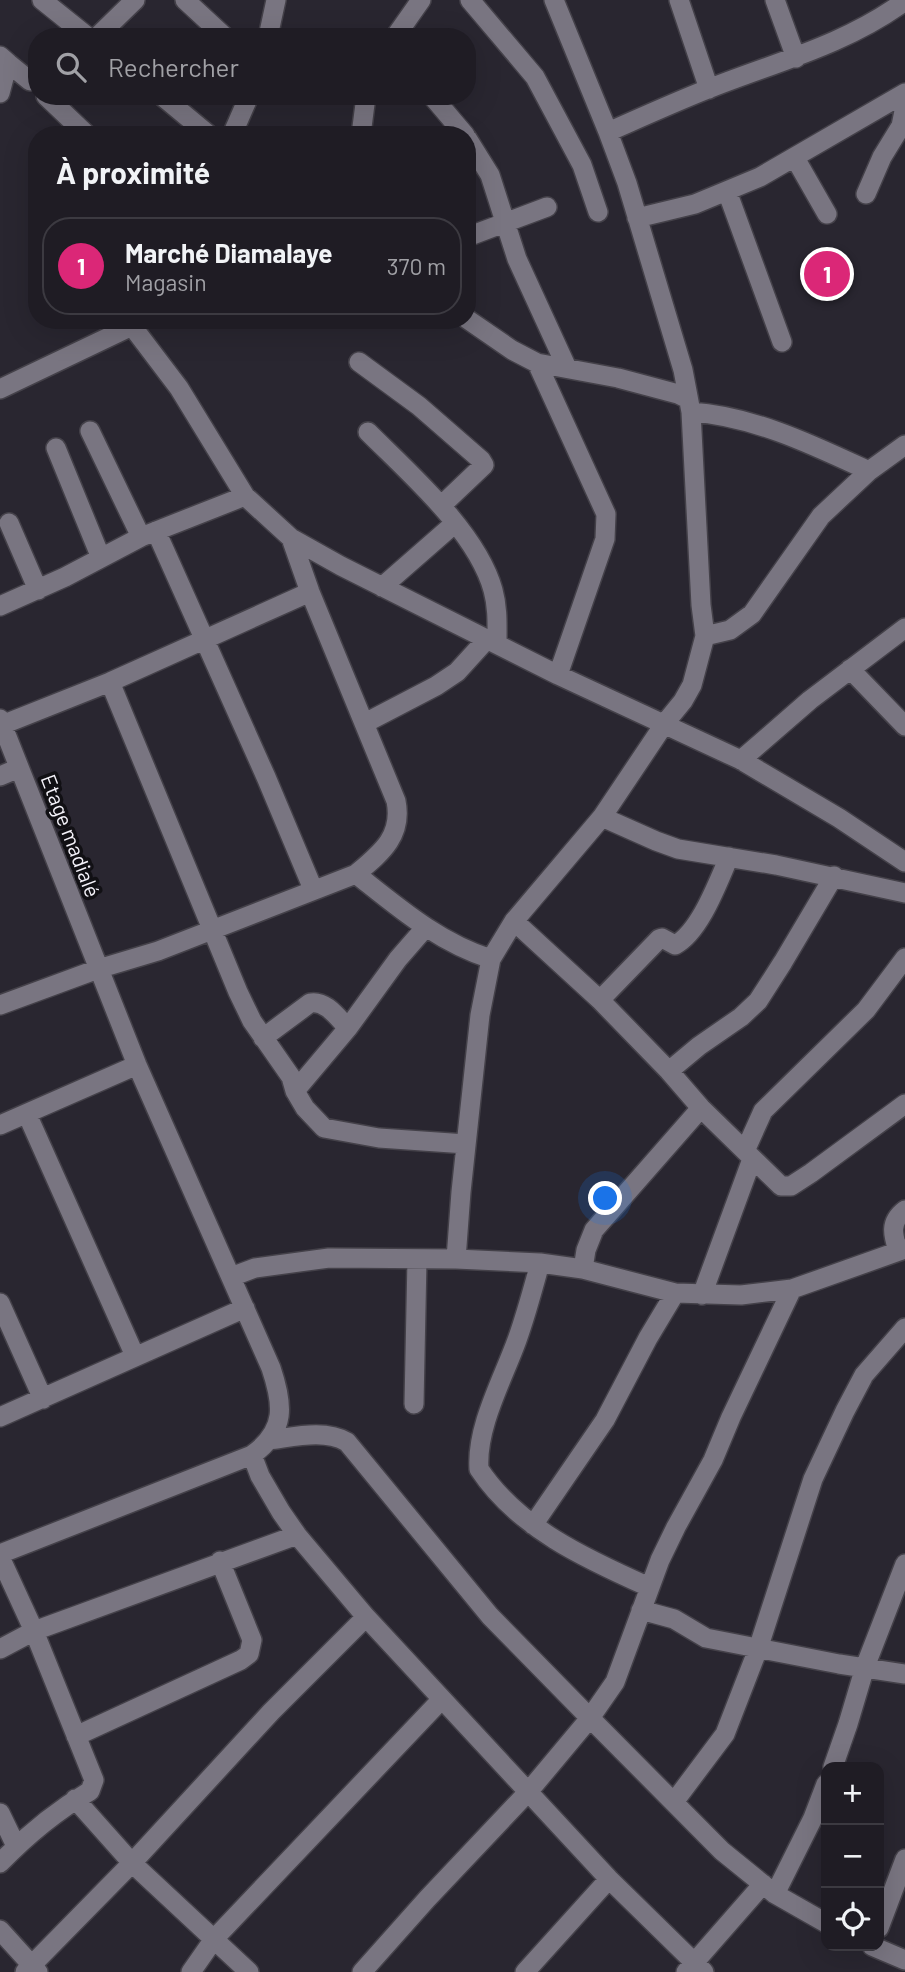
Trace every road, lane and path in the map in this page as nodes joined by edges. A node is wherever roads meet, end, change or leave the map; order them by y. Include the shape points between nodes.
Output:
1 (42, 0) edge
2 (135, 0) edge
3 (185, 0) edge
4 (276, 0) edge
5 (422, 0) edge
6 (470, 0) edge
7 (554, 0) edge
8 (679, 0) edge
9 (775, 0) edge
10 (905, 1) edge
11 (77, 28) edge
12 (98, 28) edge
13 (215, 28) edge
14 (270, 28) edge
15 (402, 28) edge
16 (796, 58) junction
17 (4, 60) edge
18 (28, 77) edge
19 (709, 89) junction
20 (0, 93) edge
21 (905, 93) edge
22 (55, 105) edge
23 (173, 105) edge
24 (245, 105) edge
25 (365, 105) edge
26 (440, 105) edge
27 (905, 106) edge
28 (78, 126) edge
29 (198, 126) edge
30 (236, 126) edge
31 (362, 126) edge
32 (458, 126) edge
33 (608, 132) junction
34 (476, 152) edge
35 (795, 158) junction
36 (727, 191) junction
37 (866, 194) dead end
38 (547, 207) dead end
39 (598, 212) dead end
40 (827, 214) dead end
41 (637, 218) junction
42 (504, 222) junction
43 (476, 233) edge
44 (476, 325) edge
45 (122, 329) edge
46 (138, 329) edge
47 (782, 342) dead end
48 (359, 362) dead end
49 (537, 363) junction
50 (567, 368) junction
51 (0, 389) edge
52 (689, 405) junction
53 (90, 431) dead end
54 (368, 432) dead end
55 (905, 445) edge
56 (56, 448) dead end
57 (869, 471) junction
58 (245, 496) junction
59 (441, 506) junction
60 (9, 523) dead end
61 (454, 524) junction
62 (149, 534) junction
63 (291, 538) junction
64 (101, 558) junction
65 (382, 586) junction
66 (37, 590) junction
67 (310, 592) junction
68 (0, 606) edge
69 (905, 628) edge
70 (705, 636) junction
71 (203, 639) junction
72 (492, 641) junction
73 (850, 670) junction
74 (558, 675) junction
75 (110, 682) junction
76 (1, 722) edge
77 (365, 723) junction
78 (665, 723) junction
79 (905, 726) edge
80 (741, 760) junction
81 (19, 768) junction
82 (0, 776) edge
83 (602, 817) junction
84 (729, 857) junction
85 (905, 862) edge
86 (356, 874) junction
87 (834, 876) junction
88 (313, 890) junction
89 (905, 893) edge
90 (514, 921) junction
91 (425, 929) junction
92 (213, 931) junction
93 (905, 958) edge
94 (491, 959) junction
95 (98, 969) junction
96 (600, 1000) junction
97 (0, 1005) edge
98 (348, 1028) junction
99 (263, 1038) junction
100 (137, 1065) junction
101 (669, 1071) junction
102 (295, 1091) junction
103 (905, 1104) edge
104 (701, 1108) junction
105 (27, 1114) junction
106 (0, 1125) edge
107 (466, 1144) junction
108 (749, 1155) junction
109 (905, 1210) edge
110 (902, 1250) edge
111 (417, 1259) junction
112 (456, 1259) junction
113 (540, 1263) junction
114 (583, 1269) junction
115 (231, 1277) junction
116 (792, 1289) junction
117 (675, 1293) junction
118 (702, 1295) junction
119 (0, 1303) edge
120 (245, 1308) junction
121 (905, 1328) edge
122 (135, 1356) junction
123 (43, 1399) junction
124 (414, 1404) dead end
125 (0, 1418) edge
126 (269, 1440) junction
127 (252, 1455) junction
128 (533, 1525) junction
129 (298, 1535) junction
130 (0, 1555) edge
131 (220, 1562) junction
132 (905, 1564) edge
133 (649, 1587) junction
134 (640, 1609) junction
135 (366, 1617) junction
136 (34, 1630) junction
137 (0, 1649) edge
138 (758, 1649) junction
139 (865, 1667) junction
140 (905, 1674) edge
141 (441, 1700) junction
142 (590, 1718) junction
143 (76, 1735) junction
144 (835, 1762) edge
145 (529, 1791) junction
146 (821, 1797) edge
147 (75, 1799) junction
148 (674, 1802) junction
149 (0, 1814) edge
150 (16, 1846) junction
151 (905, 1859) edge
152 (0, 1863) edge
153 (132, 1863) junction
154 (610, 1879) junction
155 (769, 1889) junction
156 (884, 1916) edge
157 (821, 1920) edge
158 (0, 1930) edge
159 (214, 1939) junction
160 (884, 1951) edge
161 (905, 1959) edge
162 (695, 1969) edge
163 (31, 1970) edge
164 (191, 1972) edge
165 (250, 1972) edge
166 (362, 1972) edge
167 (525, 1972) edge

1 - 11 street
2 - 12 street
3 - 13 street
4 - 14 street
5 - 15 street
6 - 39 street via 535,77 576,153
7 - 33 street
8 - 19 street
9 - 16 street
10 - 16 street via 846,36
16 - 19 street
17 - 18 street
17 - 20 street
19 - 33 street
21 - 35 street
22 - 28 street
23 - 29 street
24 - 30 street
25 - 31 street
26 - 32 street
27 - 37 street via 901,126
33 - 41 street
34 - 42 street via 490,175
35 - 36 street
35 - 40 street
36 - 41 street
36 - 47 street
38 - 42 street
41 - 52 street via 675,340
42 - 43 street
42 - 50 street
44 - 49 street
45 - 51 street
46 - 58 street
48 - 59 street via 419,406 484,465
49 - 50 street
49 - 74 street via 607,522 606,539
50 - 52 street via 651,387
52 - 57 street via 787,435
52 - 70 street
53 - 62 street
54 - 59 street
55 - 57 street
56 - 64 street
57 - 70 street via 821,516 752,614 730,630
58 - 62 street
58 - 63 street
59 - 61 street
60 - 66 street
61 - 65 street
61 - 72 street via 488,574 498,613
62 - 64 street
62 - 71 street
63 - 65 street
63 - 67 street
64 - 66 street
65 - 72 street
66 - 68 street
67 - 71 street
67 - 77 street
69 - 73 street
70 - 78 street via 692,685
71 - 75 street
71 - 88 street
72 - 74 street
72 - 77 street via 436,687
73 - 79 street
73 - 80 street
74 - 78 street
75 - 76 street
75 - 92 street
76 - 81 street, Etage madialé
77 - 86 street via 396,801 399,822 391,839
78 - 80 street
78 - 83 street
80 - 85 street
81 - 82 street
81 - 95 street, Etage madialé
83 - 84 street via 678,849
83 - 90 street
84 - 87 street
84 - 96 street via 714,892 684,939 675,945 659,939
86 - 88 street
86 - 91 street
87 - 89 street
87 - 101 street via 758,1001
88 - 92 street
90 - 94 street
90 - 96 street
91 - 94 street
91 - 98 street
92 - 95 street
92 - 99 street
93 - 108 street via 860,1017 763,1111
94 - 107 street
95 - 97 street
95 - 100 street, Etage madialé
96 - 101 street
98 - 99 street via 316,1001
98 - 102 street
99 - 102 street via 291,1077
100 - 105 street
100 - 115 street, Etage madialé
101 - 104 street
102 - 107 street via 313,1118 330,1130
103 - 108 street via 790,1186 781,1186
104 - 108 street
104 - 114 street via 594,1230
105 - 106 street
105 - 122 street
107 - 112 street
108 - 118 street
109 - 110 street via 893,1228
110 - 116 street
111 - 112 street
111 - 115 street via 306,1260
111 - 124 street
112 - 113 street
113 - 114 street
113 - 128 street via 516,1343 494,1393 478,1464 505,1502
114 - 117 street
115 - 120 street, Etage madialé
116 - 118 street
116 - 133 street
117 - 118 street
117 - 128 street via 605,1420
119 - 123 street
120 - 122 street
120 - 126 street, Etage madialé via 279,1391 279,1420
121 - 138 street via 864,1375 828,1446 802,1509
122 - 123 street
123 - 125 street
126 - 127 street
126 - 142 street via 332,1436 347,1442 491,1616
127 - 129 street via 270,1494
127 - 130 street
128 - 133 street
129 - 131 street
129 - 135 street
130 - 136 street
131 - 136 street
131 - 143 street via 252,1640 249,1654
132 - 139 street
133 - 134 street
134 - 138 street via 674,1619 706,1638
134 - 142 street via 615,1682
135 - 141 street
135 - 153 street
136 - 137 street
136 - 143 street
138 - 139 street
138 - 148 street via 725,1734
139 - 140 street
139 - 144 street
141 - 145 street
141 - 159 street
142 - 145 street
142 - 148 street
143 - 147 street via 94,1780 90,1791
145 - 154 street
145 - 166 street
146 - 155 street
147 - 150 street
147 - 153 street
148 - 155 street via 722,1851
149 - 150 street
150 - 152 street
151 - 156 street
153 - 159 street
153 - 163 street
154 - 162 street
154 - 167 street
155 - 157 street
155 - 162 street
158 - 163 street
159 - 164 street
159 - 165 street
160 - 161 street

